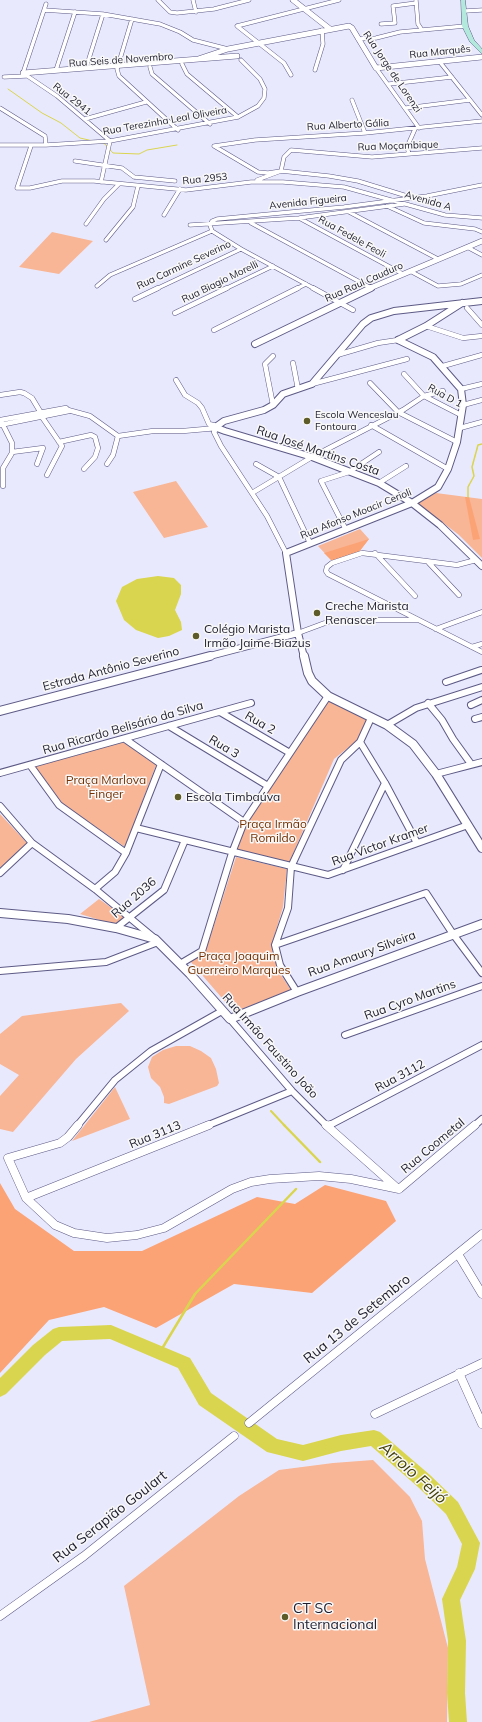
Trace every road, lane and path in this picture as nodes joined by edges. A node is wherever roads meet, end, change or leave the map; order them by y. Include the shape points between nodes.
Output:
1 (158, 0) edge
2 (193, 0) edge
3 (230, 0) edge
4 (249, 0) edge
5 (293, 0) edge
6 (338, 0) edge
7 (463, 0) edge
8 (416, 2) edge
9 (46, 4) dead end
10 (235, 4) junction
11 (306, 8) junction
12 (44, 10) junction
13 (482, 10) edge
14 (465, 11) junction
15 (75, 12) junction
16 (196, 12) junction
17 (103, 14) junction
18 (132, 19) junction
19 (381, 24) dead end
20 (465, 26) junction
21 (330, 29) junction
22 (322, 30) junction
23 (422, 30) junction
24 (358, 40) junction
25 (260, 43) junction
26 (228, 49) junction
27 (482, 52) edge
28 (482, 57) edge
29 (239, 58) junction
30 (198, 59) junction
31 (439, 61) junction
32 (182, 64) junction
33 (118, 67) junction
34 (150, 67) junction
35 (86, 68) junction
36 (376, 68) junction
37 (56, 70) junction
38 (315, 70) dead end
39 (25, 74) junction
40 (291, 75) dead end
41 (2, 76) edge
42 (452, 77) junction
43 (389, 84) junction
44 (352, 100) dead end
45 (470, 100) junction
46 (146, 102) junction
47 (0, 108) edge
48 (406, 108) junction
49 (482, 115) edge
50 (238, 117) junction
51 (85, 118) junction
52 (482, 121) edge
53 (210, 124) junction
54 (417, 128) junction
55 (178, 130) junction
56 (365, 133) junction
57 (110, 141) junction
58 (0, 145) edge
59 (46, 145) junction
60 (31, 146) junction
61 (482, 148) edge
62 (409, 154) junction
63 (75, 161) dead end
64 (105, 166) junction
65 (282, 171) junction
66 (135, 177) junction
67 (175, 181) dead end
68 (101, 182) junction
69 (251, 182) junction
70 (119, 184) junction
71 (482, 184) edge
72 (128, 185) junction
73 (138, 186) junction
74 (180, 190) junction
75 (411, 197) junction
76 (394, 200) junction
77 (383, 202) junction
78 (404, 204) junction
79 (388, 206) junction
80 (344, 207) junction
81 (349, 212) junction
82 (295, 213) junction
83 (164, 215) dead end
84 (249, 217) junction
85 (299, 218) junction
86 (482, 218) edge
87 (251, 222) junction
88 (86, 224) dead end
89 (190, 225) dead end
90 (210, 225) junction
91 (212, 231) junction
92 (482, 232) edge
93 (106, 240) dead end
94 (482, 241) edge
95 (467, 247) junction
96 (241, 249) junction
97 (482, 256) edge
98 (438, 259) junction
99 (273, 266) junction
100 (410, 272) junction
101 (403, 274) junction
102 (482, 275) edge
103 (306, 284) junction
104 (97, 286) dead end
105 (371, 288) junction
106 (135, 299) dead end
107 (482, 301) edge
108 (340, 302) junction
109 (462, 303) junction
110 (467, 308) dead end
111 (353, 310) dead end
112 (175, 314) dead end
113 (482, 324) edge
114 (426, 326) junction
115 (214, 330) dead end
116 (482, 336) edge
117 (398, 340) junction
118 (255, 344) dead end
119 (337, 355) junction
120 (273, 356) dead end
121 (481, 356) edge
122 (407, 359) dead end
123 (294, 363) dead end
124 (443, 366) junction
125 (404, 374) dead end
126 (176, 380) dead end
127 (370, 383) dead end
128 (312, 384) junction
129 (482, 384) edge
130 (298, 389) junction
131 (461, 389) junction
132 (443, 391) dead end
133 (0, 395) edge
134 (424, 396) junction
135 (482, 400) edge
136 (273, 405) junction
137 (464, 405) junction
138 (398, 412) junction
139 (41, 415) junction
140 (461, 415) junction
141 (0, 420) edge
142 (482, 422) edge
143 (2, 425) edge
144 (371, 426) junction
145 (217, 427) junction
146 (460, 428) junction
147 (118, 436) junction
148 (59, 442) junction
149 (456, 442) junction
150 (12, 452) junction
151 (379, 452) dead end
152 (312, 457) junction
153 (38, 464) dead end
154 (107, 464) dead end
155 (256, 464) dead end
156 (406, 466) dead end
157 (2, 468) edge
158 (84, 469) dead end
159 (448, 469) junction
160 (349, 472) junction
161 (47, 475) dead end
162 (279, 477) junction
163 (379, 483) junction
164 (2, 486) dead end
165 (252, 493) junction
166 (412, 503) junction
167 (346, 530) junction
168 (310, 543) junction
169 (286, 552) junction
170 (376, 553) junction
171 (476, 560) junction
172 (429, 563) junction
173 (482, 566) edge
174 (459, 595) dead end
175 (415, 596) dead end
176 (482, 612) edge
177 (419, 620) junction
178 (436, 629) junction
179 (298, 632) junction
180 (482, 644) edge
181 (472, 648) junction
182 (482, 652) edge
183 (482, 670) edge
184 (446, 682) dead end
185 (482, 687) edge
186 (328, 696) junction
187 (482, 700) edge
188 (251, 703) dead end
189 (428, 703) junction
190 (471, 705) dead end
191 (0, 711) edge
192 (220, 712) junction
193 (482, 717) edge
194 (371, 718) junction
195 (475, 719) dead end
196 (387, 725) junction
197 (169, 726) junction
198 (125, 739) junction
199 (360, 742) junction
200 (290, 753) junction
201 (482, 762) edge
202 (161, 764) junction
203 (471, 764) junction
204 (30, 765) junction
205 (0, 773) edge
206 (436, 774) junction
207 (384, 783) junction
208 (268, 786) junction
209 (0, 806) edge
210 (244, 822) junction
211 (468, 826) junction
212 (136, 828) junction
213 (184, 840) junction
214 (32, 843) junction
215 (417, 843) junction
216 (482, 848) edge
217 (232, 852) junction
218 (126, 853) junction
219 (291, 867) junction
220 (343, 870) junction
221 (0, 873) edge
222 (95, 889) junction
223 (0, 913) edge
224 (129, 917) junction
225 (482, 924) edge
226 (116, 928) junction
227 (453, 934) junction
228 (157, 941) junction
229 (275, 945) junction
230 (180, 964) junction
231 (0, 971) edge
232 (482, 973) edge
233 (482, 986) edge
234 (297, 992) junction
235 (222, 1011) junction
236 (230, 1019) junction
237 (345, 1035) dead end
238 (482, 1045) edge
239 (292, 1091) junction
240 (482, 1119) edge
241 (327, 1126) junction
242 (399, 1189) junction
243 (26, 1198) junction
244 (482, 1234) edge
245 (458, 1254) junction
246 (482, 1294) edge
247 (482, 1363) edge
248 (459, 1373) junction
249 (375, 1414) dead end
250 (249, 1423) dead end
251 (482, 1424) edge
252 (234, 1436) dead end
253 (0, 1616) edge

1 - 16 street via 170,12
2 - 16 street
3 - 10 street
4 - 10 street
5 - 11 street
6 - 11 street
7 - 14 main road
8 - 19 street via 393,6 395,23
8 - 23 street via 418,24
9 - 12 street
10 - 16 street
11 - 21 street
11 - 25 street via 237,26
12 - 15 street, Rua Terezinha Leal Oliveira
12 - 39 street
13 - 14 street
14 - 20 main road
15 - 17 street, Rua Terezinha Leal Oliveira
15 - 37 street
17 - 18 street, Rua Terezinha Leal Oliveira
17 - 35 street
18 - 26 street, Rua Terezinha Leal Oliveira via 160,24 193,40
18 - 33 street
20 - 23 street
20 - 27 main road via 472,41
21 - 22 street
21 - 24 street, Rua Jorge de Lorenzi via 349,26
22 - 25 street
22 - 38 street via 323,44
23 - 24 street
24 - 36 street, Rua Jorge de Lorenzi
25 - 26 street
25 - 40 street via 284,62
26 - 29 street, Rua Terezinha Leal Oliveira
26 - 30 street
28 - 31 street, Rua Marquês
29 - 30 street, Rua Seis de Novembro
29 - 32 street, Rua Seis de Novembro
29 - 50 street, Rua Terezinha Leal Oliveira via 260,79 265,89 264,98 258,106
30 - 33 street, Rua Seis de Novembro
31 - 36 street, Rua Marquês
31 - 42 street
32 - 34 street, Rua Seis de Novembro
32 - 50 street via 187,74
33 - 34 street, Rua Seis de Novembro
33 - 35 street, Rua Seis de Novembro
33 - 39 street, Rua Seis de Novembro
33 - 46 street via 120,78
34 - 53 street via 152,74
35 - 37 street, Rua Seis de Novembro
36 - 43 street, Rua Jorge de Lorenzi
37 - 39 street, Rua Seis de Novembro
39 - 41 street, Rua Seis de Novembro
39 - 51 street, Rua 2941
42 - 43 street
42 - 45 street
43 - 48 street, Rua Jorge de Lorenzi
44 - 56 street
45 - 48 street
45 - 49 street
46 - 51 street
46 - 55 street
47 - 59 street via 45,136
48 - 54 street, Rua Jorge de Lorenzi
50 - 53 street, Rua Terezinha Leal Oliveira
51 - 57 street, Rua 2941
52 - 54 street, Rua Alberto Gália
53 - 55 street, Rua Terezinha Leal Oliveira
54 - 56 street, Rua Alberto Gália
54 - 62 street, Rua Jorge de Lorenzi via 407,147
55 - 57 street, Rua Terezinha Leal Oliveira
56 - 65 street, Rua Alberto Gália via 255,140 214,146 258,172
57 - 59 street, Rua Terezinha Leal Oliveira
57 - 64 street
58 - 60 street, Rua Terezinha Leal Oliveira
59 - 60 street, Rua Terezinha Leal Oliveira
60 - 68 street, Rua 2953 via 17,188 62,181
61 - 62 street, Rua Moçambique
62 - 65 street, Rua Moçambique via 372,157 291,150 284,157
63 - 64 street
64 - 66 street via 123,168
64 - 68 street
65 - 69 street
65 - 75 street via 358,181
66 - 67 street
66 - 72 street
68 - 70 street, Rua 2953
69 - 74 street, Rua 2953
69 - 76 street, Rua 2953 via 344,187
70 - 72 street, Rua 2953
70 - 88 street via 104,199
71 - 75 street, Avenida Figueira
72 - 73 street, Rua 2953
73 - 74 street, Rua 2953
73 - 93 street via 133,207
74 - 83 street
75 - 76 street, Avenida Figueira
75 - 78 street
76 - 77 street, Avenida Figueira
76 - 78 street, Avenida A
77 - 79 street
77 - 80 street, Avenida Figueira
78 - 79 street, Avenida Figueira
78 - 86 street, Avenida A via 445,215
79 - 81 street, Avenida Figueira
79 - 92 street via 424,223
80 - 81 street
80 - 82 street, Avenida Figueira
81 - 85 street, Avenida Figueira
81 - 98 street
82 - 84 street, Avenida Figueira
82 - 85 street, Rua Fedele Feoli
84 - 87 street
84 - 90 street, Avenida Figueira via 217,219
85 - 87 street, Avenida Figueira
85 - 101 street, Rua Fedele Feoli
87 - 90 street, Avenida Figueira
87 - 105 street
89 - 90 street, Avenida Figueira
90 - 91 street
91 - 96 street
91 - 104 street via 110,275
94 - 95 street, Rua Raul Cauduro
95 - 97 street
95 - 98 street, Rua Raul Cauduro
96 - 99 street
96 - 106 street, Rua Carmine Severino
98 - 100 street, Rua Raul Cauduro
99 - 103 street
99 - 112 street, Rua Biagio Morelli
100 - 101 street, Rua Raul Cauduro
100 - 102 street via 438,286 461,284
101 - 105 street, Rua Raul Cauduro
103 - 108 street
103 - 115 street
105 - 108 street, Rua Raul Cauduro
107 - 109 street
108 - 111 street
108 - 118 street, Rua Raul Cauduro
109 - 114 street
109 - 119 street via 394,311 371,318
110 - 113 street
114 - 116 street via 463,338
114 - 117 street
117 - 119 street
117 - 124 street, Rua Afonso Moacir Cerioli via 433,357
119 - 128 street
120 - 136 street via 265,364
121 - 124 street
122 - 128 street
123 - 130 street
124 - 131 street, Rua Afonso Moacir Cerioli
125 - 134 street, Rua D 1
126 - 145 street via 185,395 202,408 209,424
127 - 138 street
128 - 130 street
129 - 131 street
130 - 136 street via 284,394
131 - 137 street, Rua Afonso Moacir Cerioli
132 - 134 street
133 - 139 street via 24,393 32,398
134 - 138 street
134 - 140 street, Rua D 1
135 - 137 street
136 - 145 street via 259,412 224,421
137 - 140 street, Rua Afonso Moacir Cerioli
138 - 144 street
138 - 149 street
139 - 141 street
139 - 143 street
139 - 147 street via 66,408 90,416
139 - 148 street
140 - 146 street, Rua Afonso Moacir Cerioli
141 - 143 street
142 - 146 street
143 - 150 street via 12,443
144 - 152 street
144 - 159 street
145 - 147 street
145 - 152 street, Rua José Martins Costa
145 - 165 street via 214,432 221,446
146 - 149 street, Rua Afonso Moacir Cerioli
147 - 154 street via 113,455
148 - 158 street via 91,435 95,437 98,448 95,457
148 - 161 street via 62,446
149 - 159 street, Rua Afonso Moacir Cerioli
150 - 153 street via 43,448
150 - 157 street
151 - 160 street
152 - 160 street, Rua José Martins Costa
152 - 162 street
155 - 162 street
156 - 163 street
157 - 164 street
159 - 166 street, Rua Afonso Moacir Cerioli via 438,487
160 - 163 street, Rua José Martins Costa
160 - 167 street via 321,480
162 - 165 street
162 - 168 street
163 - 166 street, Rua José Martins Costa
165 - 169 street
166 - 167 street, Rua Afonso Moacir Cerioli
166 - 171 street, Rua José Martins Costa via 440,525
167 - 168 street, Rua Afonso Moacir Cerioli
168 - 169 street, Rua Afonso Moacir Cerioli
169 - 179 street
170 - 172 street
170 - 175 street
170 - 177 street via 362,553 332,563 326,571
171 - 172 street via 457,565
171 - 173 street, Rua José Martins Costa
172 - 174 street
176 - 178 street
177 - 178 street
177 - 179 street, Estrada Antônio Severino via 333,620
178 - 181 street
179 - 186 street via 308,673 312,681
179 - 191 street, Estrada Antônio Severino
180 - 181 street
181 - 182 street
183 - 184 street
185 - 189 street
186 - 194 street
186 - 200 street
187 - 190 street
188 - 192 street, Rua Ricardo Belisário da Silva
189 - 196 street
189 - 203 street
192 - 197 street, Rua Ricardo Belisário da Silva
192 - 200 street, Rua 2
193 - 195 street
194 - 196 street
194 - 199 street
196 - 206 street via 413,744
197 - 198 street, Rua Ricardo Belisário da Silva
197 - 208 street, Rua 3
198 - 202 street
198 - 204 street, Rua Ricardo Belisário da Silva
199 - 207 street
199 - 219 street via 341,760
200 - 208 street
201 - 203 street
202 - 210 street
202 - 212 street
203 - 206 street
204 - 205 street, Rua Ricardo Belisário da Silva
204 - 218 street via 60,806
206 - 211 street
207 - 215 street
207 - 220 street
208 - 210 street
209 - 214 street
210 - 217 street
211 - 215 street, Rua Victor Kramer
211 - 216 street
212 - 213 street, Rua Victor Kramer
212 - 218 street
213 - 217 street, Rua Victor Kramer
213 - 224 street, Rua 2036 via 164,890
214 - 221 street
214 - 222 street
215 - 220 street, Rua Victor Kramer
217 - 219 street, Rua Victor Kramer
217 - 230 street via 202,951
218 - 222 street via 115,872
219 - 220 street, Rua Victor Kramer via 328,875
219 - 229 street via 288,908
222 - 224 street
223 - 226 street, Rua Irmão Faustino João via 68,919
224 - 226 street, Rua 2036
224 - 228 street
225 - 227 street, Rua Amaury Silveira
226 - 228 street, Rua Irmão Faustino João
227 - 229 street via 426,893
227 - 232 street
227 - 234 street, Rua Amaury Silveira
228 - 230 street, Rua Irmão Faustino João
228 - 231 street via 106,962
229 - 234 street via 280,965
230 - 235 street, Rua Irmão Faustino João
233 - 237 street, Rua Cyro Martins
234 - 236 street, Rua Amaury Silveira
235 - 236 street, Rua Irmão Faustino João
235 - 243 street via 151,1051 120,1075 68,1137 60,1143 8,1158
236 - 239 street, Rua Irmão Faustino João
238 - 241 street, Rua 3112
239 - 241 street, Rua Irmão Faustino João
239 - 243 street, Rua 3113
240 - 242 street, Rua Coometal
241 - 242 street, Rua Irmão Faustino João
242 - 243 street via 351,1179 319,1176 251,1182 232,1189 164,1228 137,1235 107,1238 74,1233 54,1226
244 - 245 street, Rua 13 de Setembro
245 - 246 street
245 - 250 street, Rua 13 de Setembro
247 - 248 street
248 - 249 street
248 - 251 street
252 - 253 street, Rua Serapião Goulart via 84,1556

